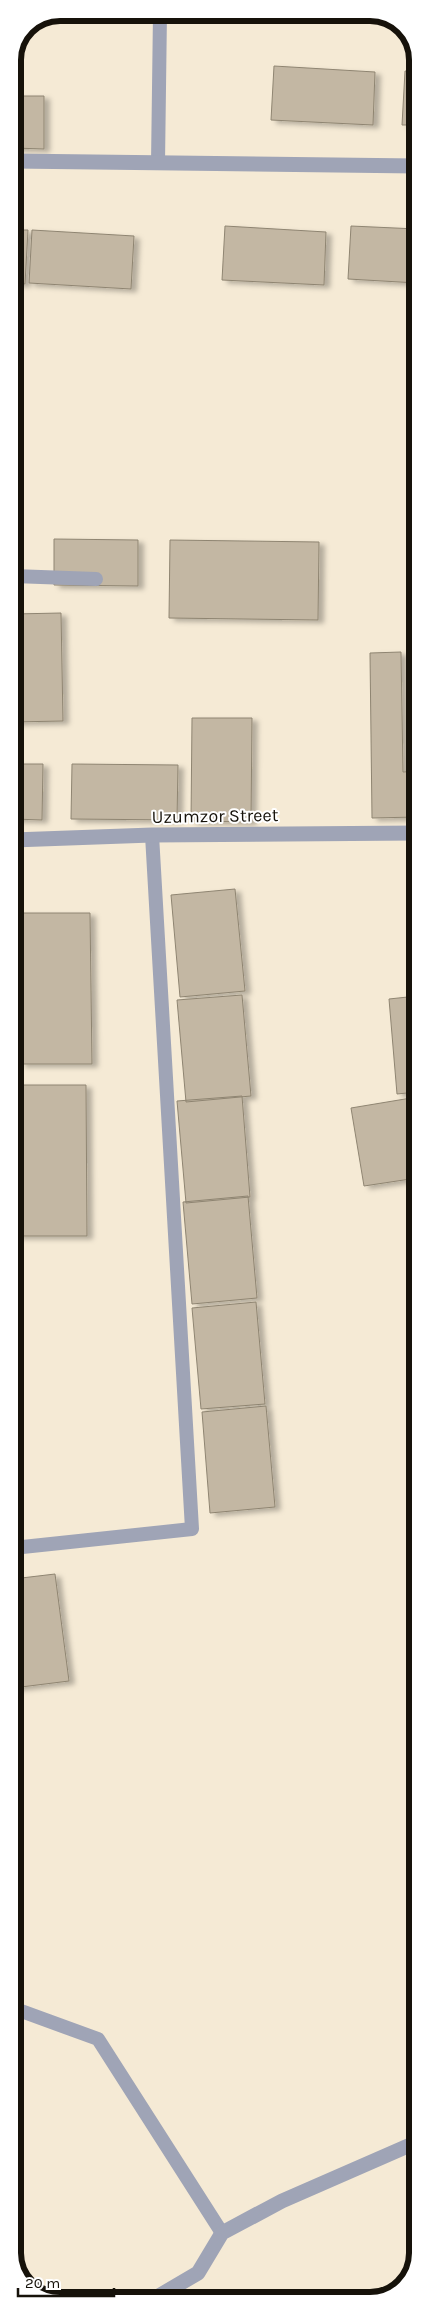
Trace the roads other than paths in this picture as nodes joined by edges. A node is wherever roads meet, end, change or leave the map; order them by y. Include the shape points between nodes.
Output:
1 (160, 21) edge
2 (21, 161) edge
3 (158, 163) junction
4 (408, 166) edge
5 (21, 576) edge
6 (96, 579) dead end
7 (408, 833) edge
8 (152, 836) junction
9 (21, 840) edge
10 (22, 1547) edge
11 (22, 2011) edge
12 (409, 2146) edge
13 (222, 2233) junction
14 (166, 2292) edge

1 - 3 lane
2 - 3 street
3 - 4 street
5 - 6 lane
7 - 8 street, Uzumzor Street
8 - 9 street, Uzumzor Street
8 - 10 lane via 192,1529
11 - 13 lane via 98,2039
12 - 13 street via 282,2201
13 - 14 street via 198,2273

